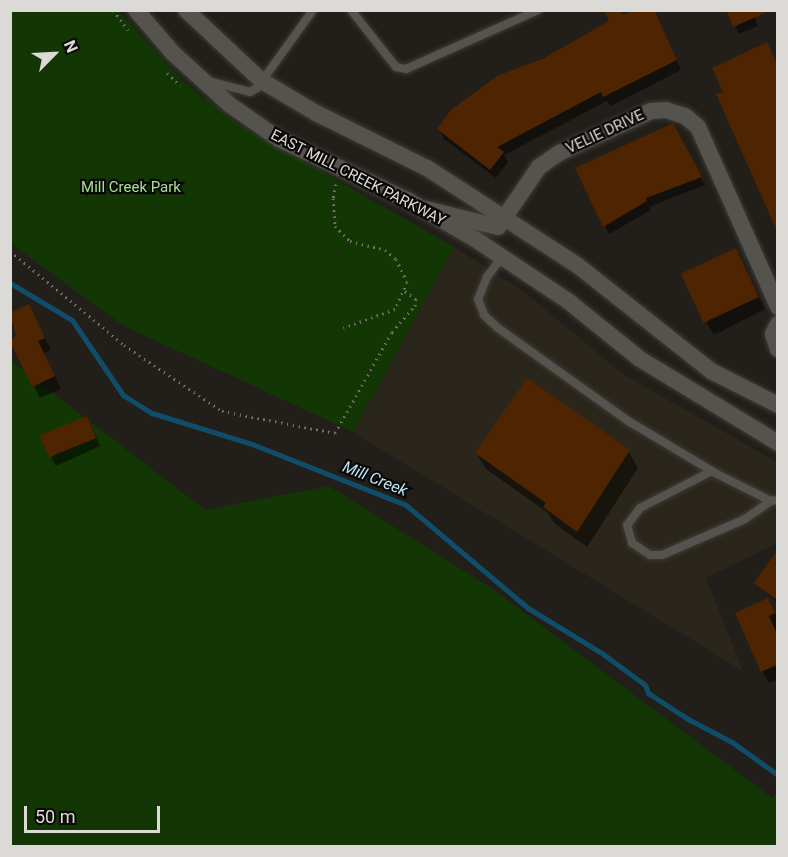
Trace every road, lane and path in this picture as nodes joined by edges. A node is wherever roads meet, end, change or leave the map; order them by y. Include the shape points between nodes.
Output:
1 (136, 10) edge
2 (186, 10) edge
3 (313, 10) edge
4 (351, 10) edge
5 (538, 10) edge
6 (206, 81) junction
7 (262, 81) junction
8 (341, 168) junction
9 (420, 207) junction
10 (504, 219) junction
11 (10, 251) edge
12 (502, 257) junction
13 (405, 291) junction
14 (777, 307) edge
15 (777, 324) edge
16 (343, 328) dead end
17 (777, 350) edge
18 (777, 405) edge
19 (777, 443) edge
20 (712, 471) junction
21 (774, 500) edge

1 - 6 street, EAST MILL CREEK PARKWAY via 172,53
2 - 7 street
3 - 7 lane
4 - 5 lane via 396,68 406,69
6 - 7 lane via 250,92
6 - 8 street, EAST MILL CREEK PARKWAY via 230,105 279,139
7 - 10 street via 316,113 427,168
8 - 9 street, EAST MILL CREEK PARKWAY
8 - 13 path via 333,198 335,226 350,241 385,250 396,259 407,282
9 - 10 street via 495,227
9 - 12 street, EAST MILL CREEK PARKWAY
10 - 14 street, VELIE DRIVE via 539,167 559,153 651,111 666,110 685,116 704,138
10 - 18 street via 577,266 711,371
11 - 13 path via 124,345 222,411 335,434 392,332 415,306 416,299
12 - 19 street, EAST MILL CREEK PARKWAY via 568,301 640,359
12 - 20 lane via 487,277 478,299 484,315 630,422
13 - 16 path via 395,309
15 - 17 street via 773,334
20 - 21 lane
20 - 21 lane via 640,508 627,525 632,543 650,555 662,555 746,519

